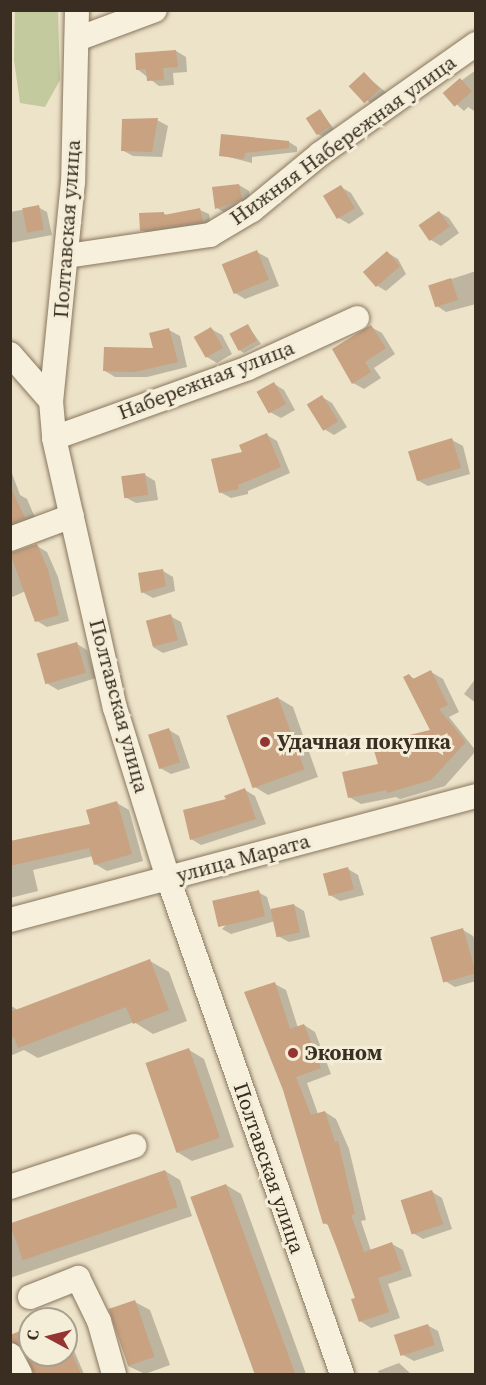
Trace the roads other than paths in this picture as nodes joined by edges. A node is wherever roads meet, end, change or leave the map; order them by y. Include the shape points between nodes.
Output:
1 (77, 10) edge
2 (155, 10) edge
3 (76, 39) junction
4 (476, 44) edge
5 (67, 256) junction
6 (357, 318) dead end
7 (10, 354) edge
8 (51, 401) junction
9 (54, 438) junction
10 (72, 516) junction
11 (10, 539) edge
12 (476, 796) edge
13 (168, 878) junction
14 (10, 920) edge
15 (134, 1146) dead end
16 (10, 1187) edge
17 (30, 1297) dead end
18 (10, 1355) edge
19 (20, 1374) edge
20 (114, 1374) edge
21 (342, 1374) edge

1 - 3 street, Полтавская улица
2 - 3 street
3 - 5 street, Полтавская улица
4 - 5 street, Нижняя Набережная улица via 320,154 252,210 210,235
5 - 8 street, Полтавская улица
6 - 9 street, Набережная улица via 248,368
7 - 8 street
8 - 9 street, Полтавская улица
9 - 10 street, Полтавская улица
10 - 11 street
10 - 13 street, Полтавская улица via 115,708
12 - 13 street, улица Марата
13 - 14 street, улица Марата
13 - 21 street, Полтавская улица
15 - 16 street
17 - 20 street via 78,1278 99,1321
18 - 19 street

